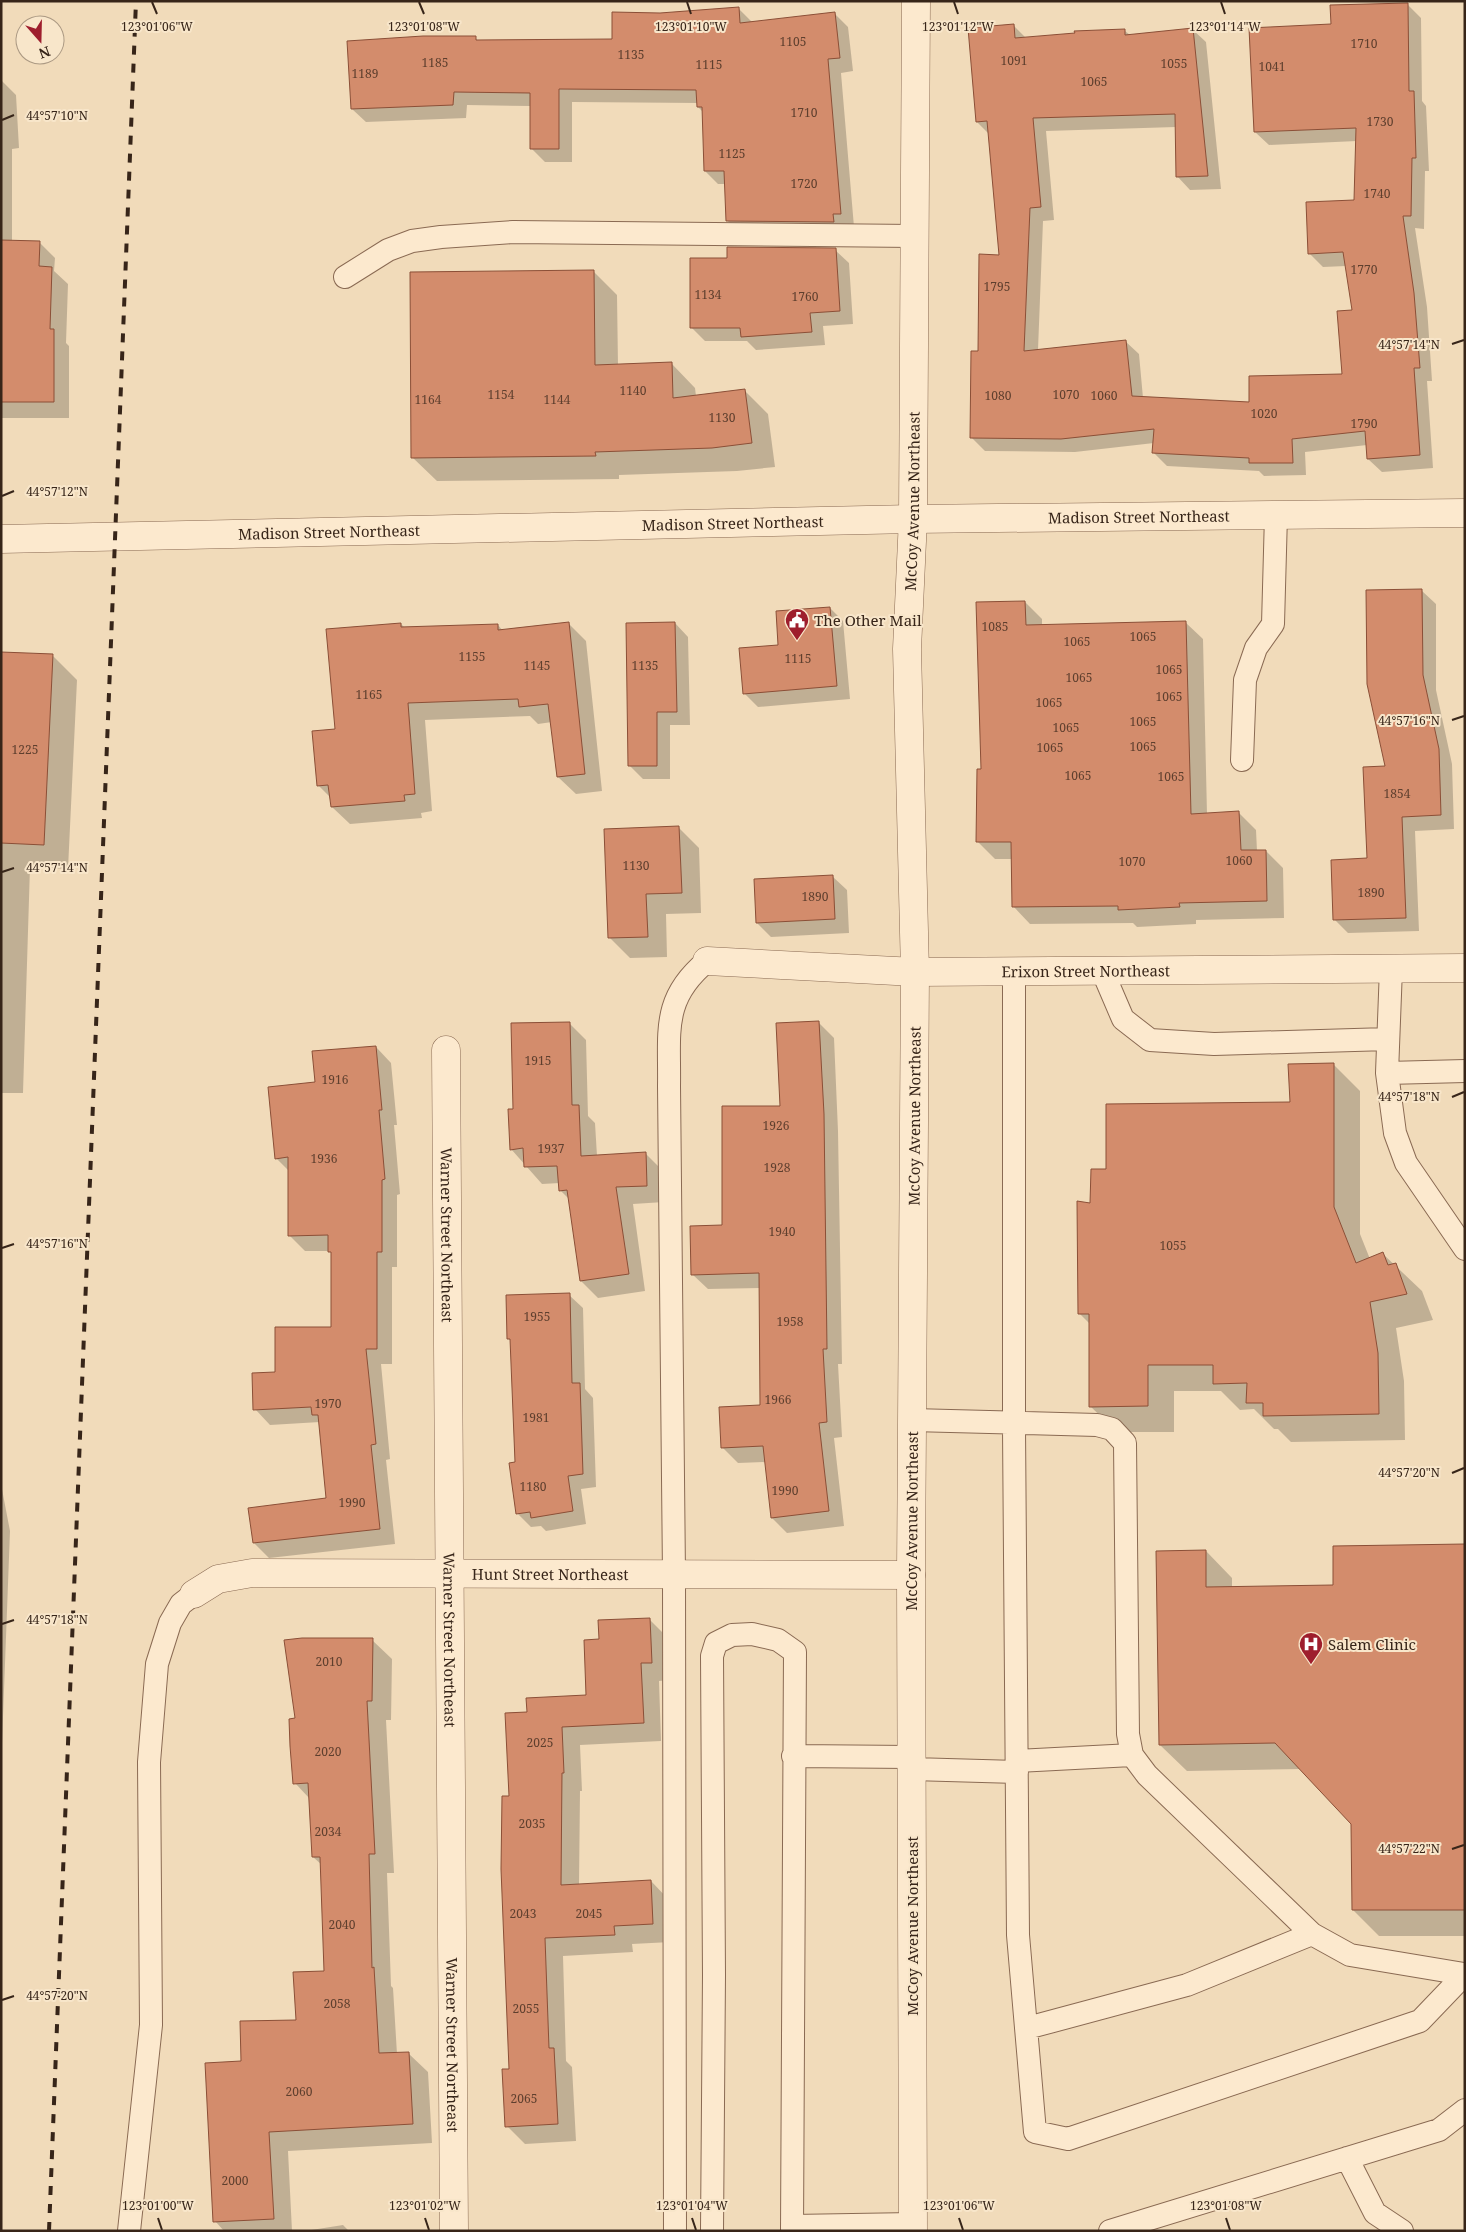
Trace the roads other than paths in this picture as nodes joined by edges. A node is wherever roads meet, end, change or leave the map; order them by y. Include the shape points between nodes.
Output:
1 (916, 1) edge
2 (914, 236) junction
3 (345, 277) dead end
4 (1465, 513) edge
5 (1276, 515) junction
6 (913, 519) junction
7 (1, 539) edge
8 (1242, 760) dead end
9 (707, 961) joint
10 (1391, 968) junction
11 (1465, 968) edge
12 (1102, 970) junction
13 (1014, 971) junction
14 (916, 972) junction
15 (1388, 1039) junction
16 (446, 1050) dead end
17 (1465, 1071) edge
18 (1387, 1073) junction
19 (1465, 1249) edge
20 (912, 1420) junction
21 (1014, 1422) junction
22 (451, 1575) junction
23 (674, 1575) junction
24 (911, 1575) junction
25 (194, 1594) joint
26 (1132, 1755) junction
27 (793, 1756) junction
28 (912, 1763) junction
29 (1017, 1766) junction
30 (1312, 1934) junction
31 (1464, 1974) edge
32 (1027, 2028) junction
33 (1465, 2110) edge
34 (1347, 2158) junction
35 (913, 2227) edge
36 (792, 2228) edge
37 (129, 2231) edge
38 (454, 2231) edge
39 (675, 2231) edge
40 (712, 2231) edge
41 (1110, 2231) edge
42 (1402, 2231) edge

1 - 2 street, McCoy Avenue Northeast
2 - 3 lane via 504,232 412,241 388,250
2 - 6 street, McCoy Avenue Northeast
4 - 5 street, Madison Street Northeast
5 - 6 street, Madison Street Northeast
5 - 8 lane via 1273,624 1256,648 1245,680
6 - 7 street, Madison Street Northeast
6 - 14 street, McCoy Avenue Northeast via 907,649
9 - 14 street, Erixon Street Northeast
9 - 23 lane via 682,987 670,1013
10 - 11 street, Erixon Street Northeast
10 - 12 street, Erixon Street Northeast
10 - 15 lane
12 - 13 street, Erixon Street Northeast
12 - 15 lane via 1122,1019 1150,1040 1214,1044
13 - 14 street, Erixon Street Northeast
13 - 21 lane
14 - 20 street, McCoy Avenue Northeast
15 - 18 lane
16 - 22 street, Warner Street Northeast
17 - 18 lane
18 - 19 lane via 1395,1133 1406,1163
20 - 21 lane
20 - 24 street, McCoy Avenue Northeast
21 - 26 lane via 1097,1425 1112,1429 1126,1443 1128,1734
21 - 29 lane
22 - 23 street, Hunt Street Northeast
22 - 25 street, Hunt Street Northeast via 252,1573 218,1579
22 - 38 street, Warner Street Northeast
23 - 24 street, Hunt Street Northeast
23 - 39 lane
24 - 28 street, McCoy Avenue Northeast
25 - 37 lane via 181,1604 170,1623 158,1664 149,1762 151,2025
26 - 29 lane
26 - 30 lane via 1148,1775
27 - 28 lane
27 - 36 lane
27 - 40 lane via 795,1652 778,1640 752,1634 732,1635 716,1643 712,1656
28 - 29 lane
28 - 35 street, McCoy Avenue Northeast
29 - 32 lane via 1018,1935
30 - 31 lane via 1350,1955
30 - 32 lane via 1187,1984
31 - 32 lane via 1420,2021 1068,2139 1035,2132
33 - 34 lane via 1439,2130
34 - 41 lane
34 - 42 lane via 1375,2212
35 - 36 lane

